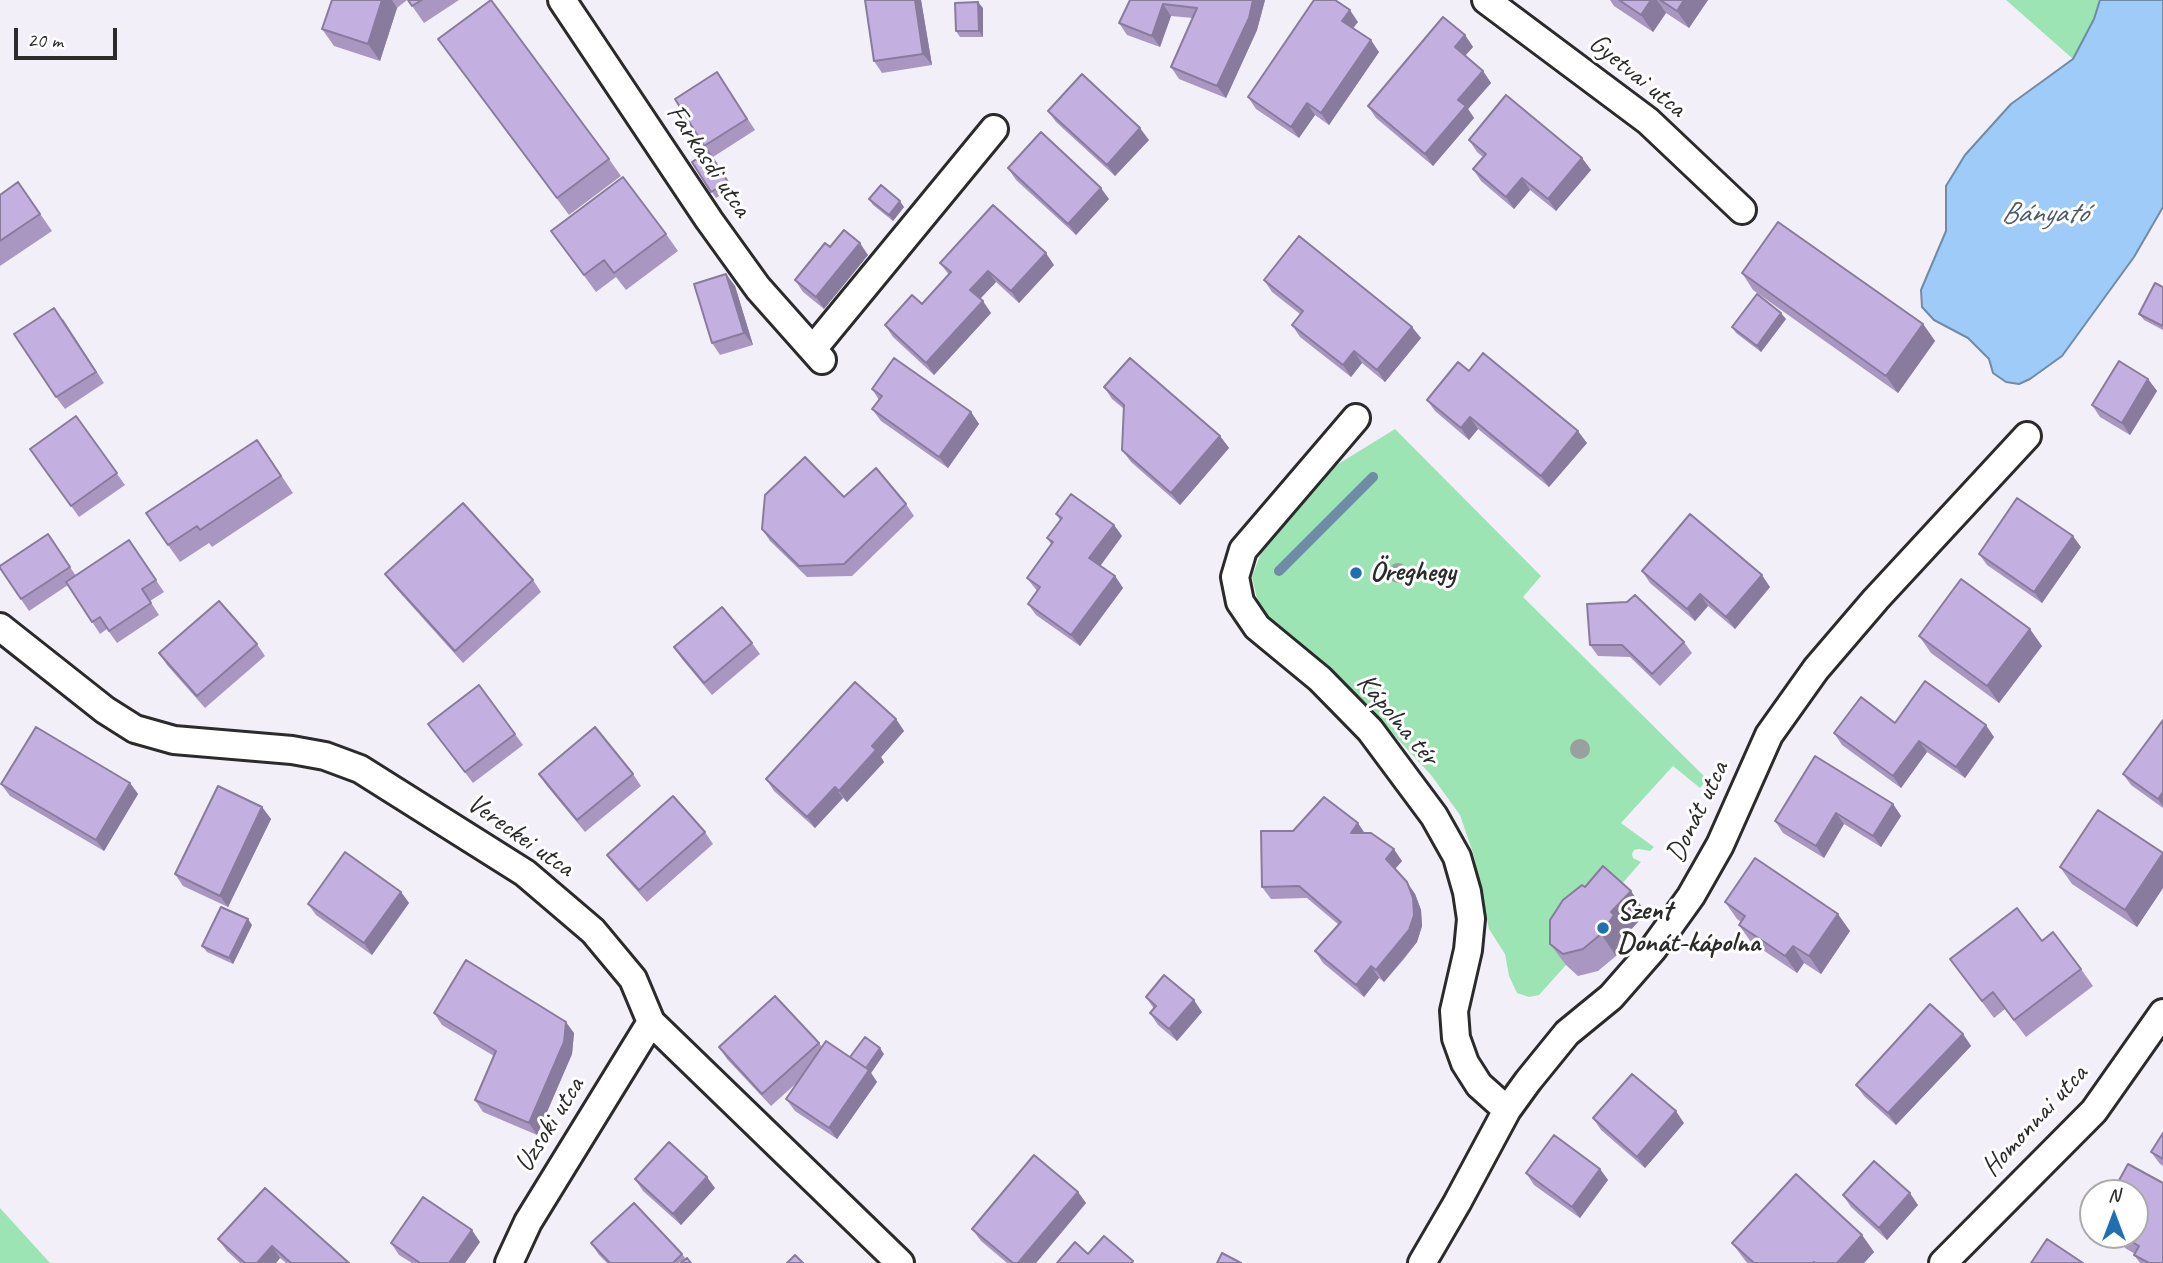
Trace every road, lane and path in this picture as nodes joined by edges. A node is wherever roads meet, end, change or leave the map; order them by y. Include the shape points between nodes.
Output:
1 (562, 0) edge
2 (1486, 0) edge
3 (994, 129) dead end
4 (1742, 210) dead end
5 (1356, 418) dead end
6 (2027, 436) dead end
7 (0, 627) edge
8 (2163, 1013) edge
9 (650, 1023) junction
10 (1507, 1110) junction
11 (509, 1263) edge
12 (900, 1263) edge
13 (1422, 1263) edge
14 (1943, 1263) edge

1 - 3 street, Farkasdi utca via 709,220 758,288 817,354
2 - 4 street, Gyetvai utca via 1648,121
5 - 10 street, Kápolna tér via 1243,550 1235,577 1240,602 1257,627 1320,679 1370,730 1434,816 1457,857 1471,919 1454,1011 1455,1038 1479,1085
6 - 10 street, Donát utca via 1816,669 1769,735 1720,845 1691,896 1653,949 1611,997 1567,1033
7 - 9 street, Vereckei utca via 135,729 174,740 292,750 360,769 553,895 593,931 633,979
8 - 14 street, Homonnai utca via 2094,1111
9 - 11 street, Uzsoki utca via 528,1222
9 - 12 street, Vereckei utca
10 - 13 street, Donát utca

